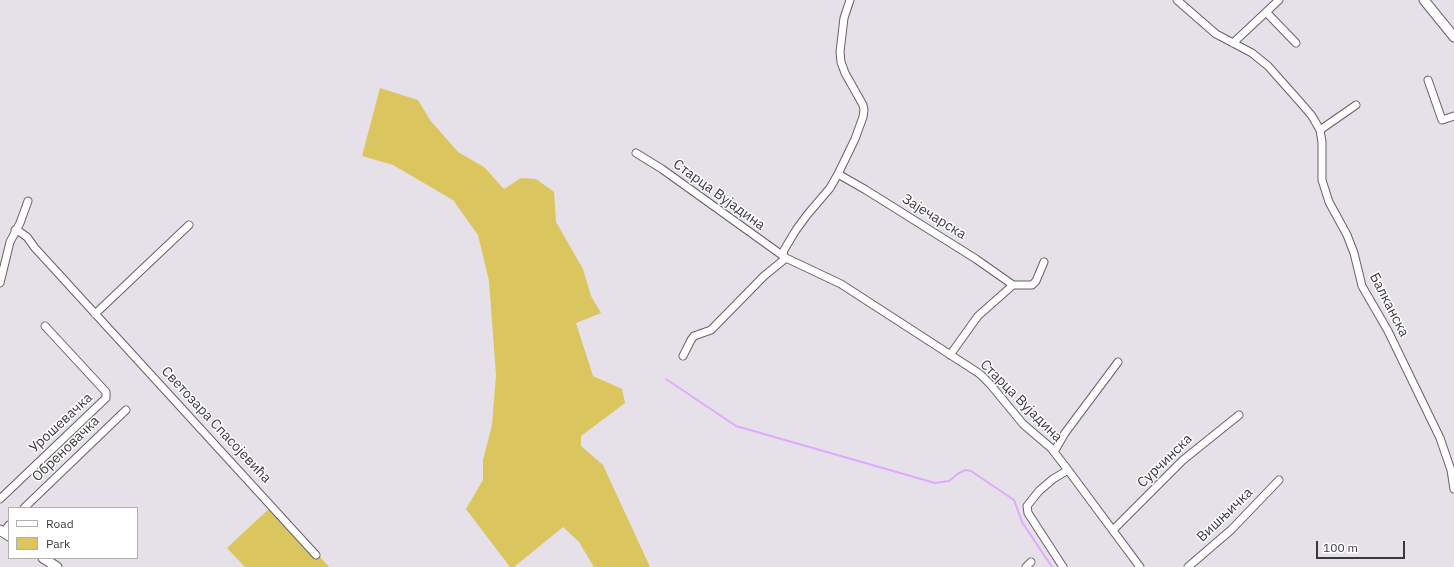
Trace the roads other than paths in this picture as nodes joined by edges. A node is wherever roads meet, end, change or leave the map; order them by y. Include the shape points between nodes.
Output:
1 (1177, 0) edge
2 (1279, 0) edge
3 (1424, 0) edge
4 (849, 3) edge
5 (1266, 12) junction
6 (1454, 37) edge
7 (1233, 43) junction
8 (1296, 43) dead end
9 (1428, 80) dead end
10 (1356, 104) dead end
11 (1454, 116) edge
12 (1320, 130) junction
13 (636, 153) dead end
14 (838, 174) junction
15 (28, 201) dead end
16 (189, 225) dead end
17 (15, 230) junction
18 (784, 258) junction
19 (1044, 262) dead end
20 (0, 283) edge
21 (1013, 285) junction
22 (96, 314) junction
23 (46, 326) dead end
24 (950, 355) junction
25 (683, 356) dead end
26 (1118, 362) dead end
27 (126, 410) dead end
28 (1239, 415) dead end
29 (1054, 452) junction
30 (1068, 470) junction
31 (1279, 480) dead end
32 (1454, 489) edge
33 (0, 499) edge
34 (25, 507) edge
35 (1113, 530) junction
36 (316, 555) dead end
37 (45, 559) edge
38 (57, 567) edge
39 (1063, 567) edge
40 (1140, 567) edge
41 (1188, 567) edge

1 - 7 street, Балканска via 1216,34
2 - 5 street
3 - 6 main road
4 - 14 street via 840,40 841,62 864,110 855,139
5 - 7 street
5 - 8 street
7 - 12 street, Балканска via 1252,53 1268,66 1312,116
9 - 11 street via 1442,120
10 - 12 street
12 - 32 street, Балканска via 1324,189 1354,253 1362,286 1388,331 1440,438 1451,470
13 - 18 street, Старца Вујадина
14 - 18 street via 796,230 784,250
14 - 21 street, Зајечарска via 976,259
15 - 17 street
16 - 22 street
17 - 20 street
17 - 22 street, Светозара Спасојевића via 27,237
18 - 24 street, Старца Вујадина via 841,284
18 - 25 street via 711,330 694,336
19 - 21 street via 1032,285
21 - 24 street via 973,322
22 - 36 street, Светозара Спасојевића
23 - 33 street, Урошевачка via 106,392 106,398
24 - 29 street, Старца Вујадина via 986,379 1023,424
26 - 29 street via 1065,433
27 - 34 street, Обреновачка
28 - 35 street, Сурчинска via 1183,460
29 - 30 street, Старца Вујадина
30 - 35 street, Старца Вујадина
30 - 39 street via 1039,491 1027,506 1028,513
31 - 41 street, Вишњичка via 1231,530
35 - 40 street, Старца Вујадина
37 - 38 main road

